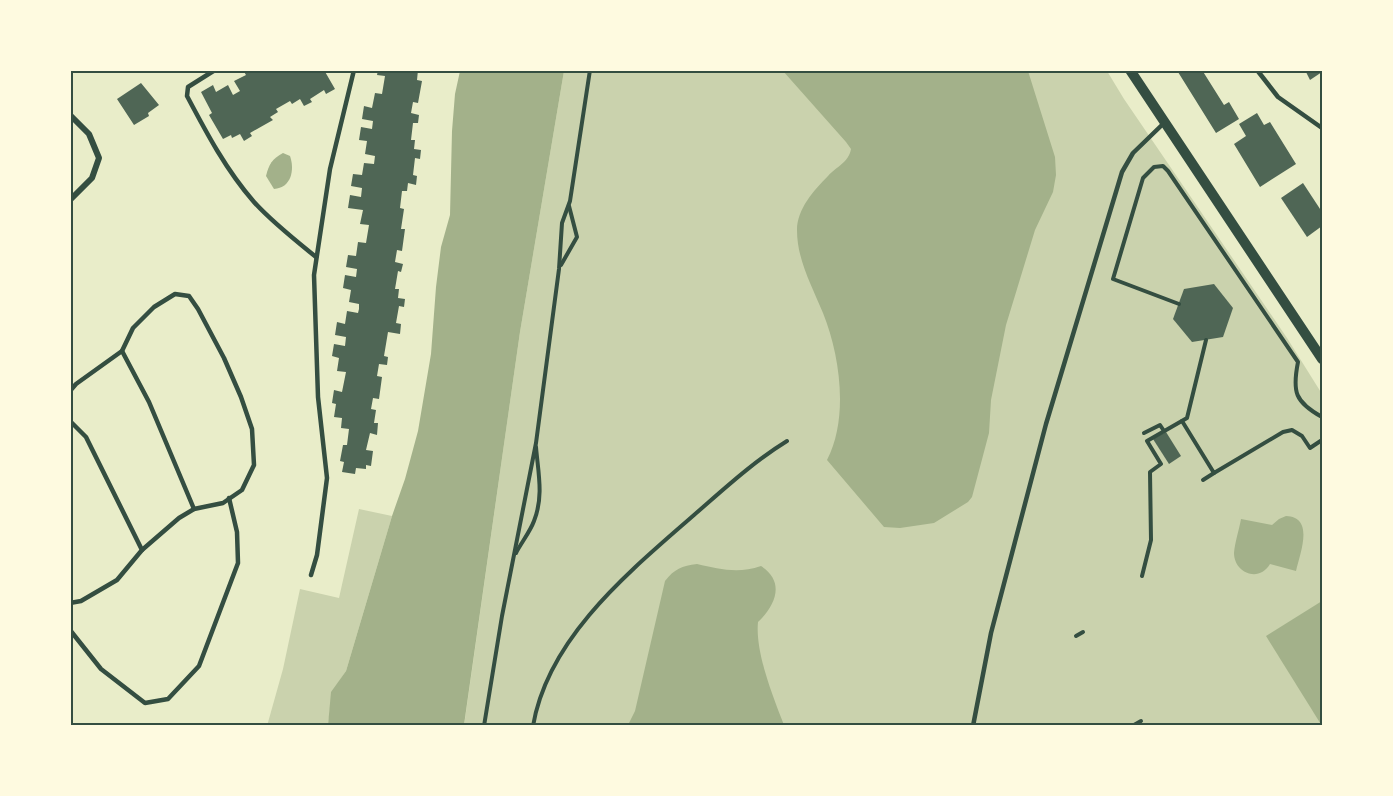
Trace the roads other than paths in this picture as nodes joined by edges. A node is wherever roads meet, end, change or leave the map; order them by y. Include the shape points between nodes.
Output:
1 (215, 70) edge
2 (354, 70) edge
3 (1130, 70) edge
4 (1257, 70) edge
5 (70, 115) edge
6 (1164, 123) junction
7 (1323, 128) edge
8 (70, 200) edge
9 (316, 257) junction
10 (122, 351) junction
11 (1323, 359) edge
12 (70, 391) edge
13 (70, 421) edge
14 (229, 498) junction
15 (194, 508) junction
16 (142, 550) junction
17 (311, 575) dead end
18 (70, 603) edge
19 (70, 630) edge
20 (973, 726) edge

1 - 9 lane via 188,87 187,96 213,145 254,201
2 - 9 lane via 330,169
3 - 6 street
4 - 7 lane via 1278,97
5 - 8 street via 89,134 99,158 92,178
6 - 11 street
6 - 20 lane via 1133,153 1122,172 1046,424 991,633
9 - 17 lane via 318,397 327,478
10 - 12 lane
10 - 14 lane via 133,328 154,307 175,294 189,296 224,358 252,429 254,465 242,490
10 - 15 lane via 149,402
13 - 16 lane via 86,437
14 - 15 lane
14 - 19 lane via 237,532 238,563 199,666 168,699 145,703 101,669
15 - 16 lane
16 - 18 lane via 117,580 81,601

